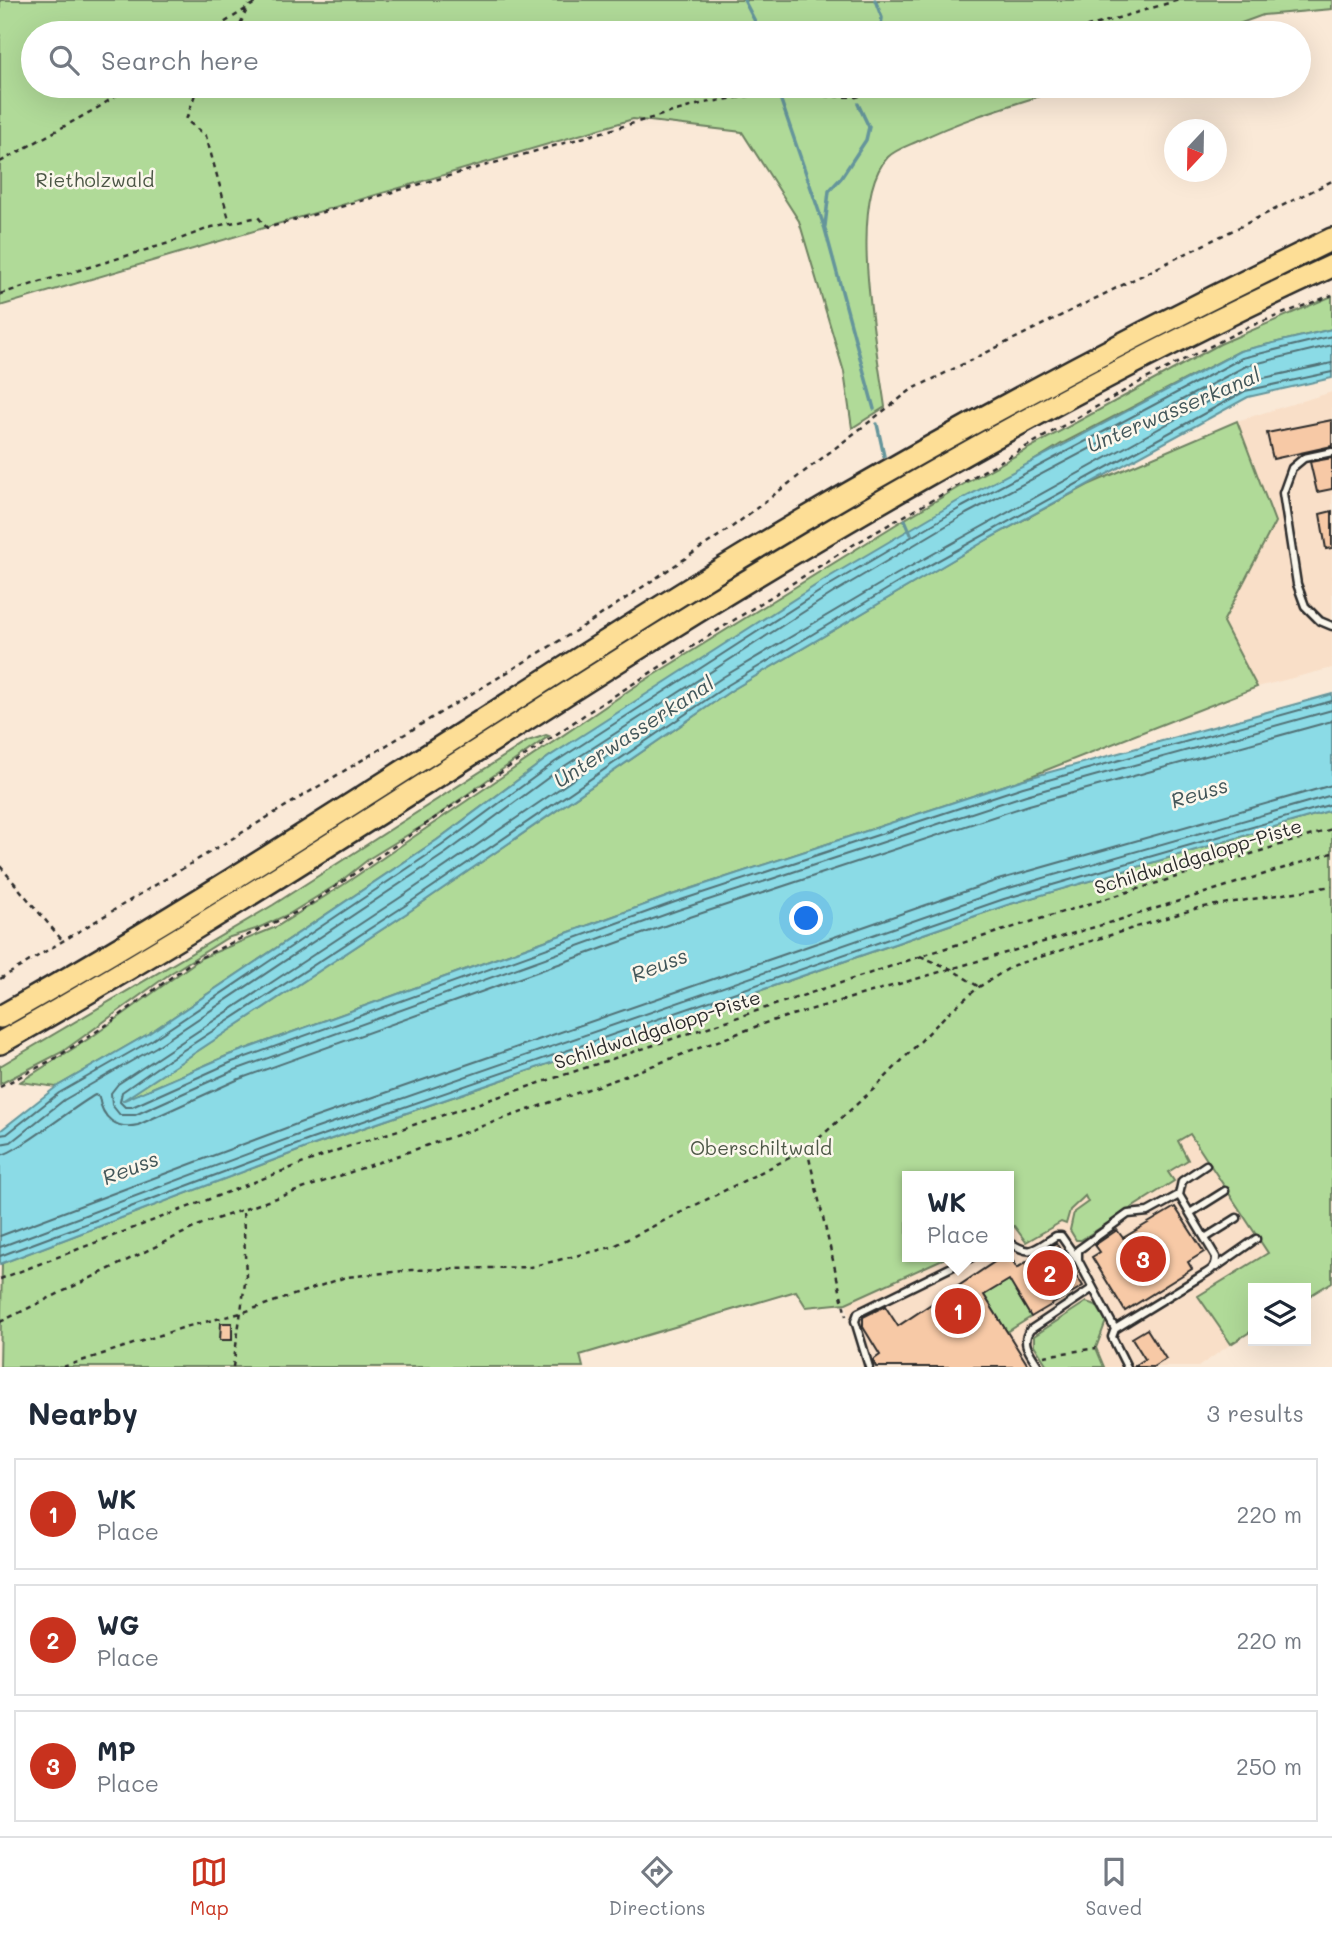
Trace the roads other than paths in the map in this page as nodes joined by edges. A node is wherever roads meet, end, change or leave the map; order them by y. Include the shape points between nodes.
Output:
1 (1332, 239) edge
2 (1332, 265) edge
3 (1332, 452) edge
4 (1332, 626) edge
5 (0, 1017) edge
6 (0, 1043) edge
7 (1206, 1165) dead end
8 (1225, 1191) dead end
9 (1179, 1195) junction
10 (1191, 1213) junction
11 (1237, 1218) dead end
12 (1205, 1238) junction
13 (1255, 1240) dead end
14 (1014, 1246) edge
15 (1078, 1260) junction
16 (962, 1262) edge
17 (1214, 1268) junction
18 (1093, 1289) junction
19 (1115, 1329) junction
20 (869, 1367) edge
21 (1039, 1367) edge
22 (1127, 1367) edge

1 - 5 highway via 1113,347 825,507
2 - 6 highway via 1112,374 841,525 200,925
3 - 4 lane via 1304,458 1292,468 1283,493 1297,584 1305,606
7 - 9 lane via 1182,1181
8 - 10 lane
9 - 10 lane
9 - 15 lane via 1148,1212 1128,1213 1080,1247
10 - 12 lane
11 - 12 lane
12 - 17 lane via 1216,1257
13 - 17 lane
14 - 15 lane via 1030,1252 1061,1236
15 - 18 lane
16 - 20 lane via 858,1313 855,1321
17 - 19 lane
18 - 19 lane
18 - 21 lane via 1030,1329 1025,1343
19 - 22 lane via 1112,1337

